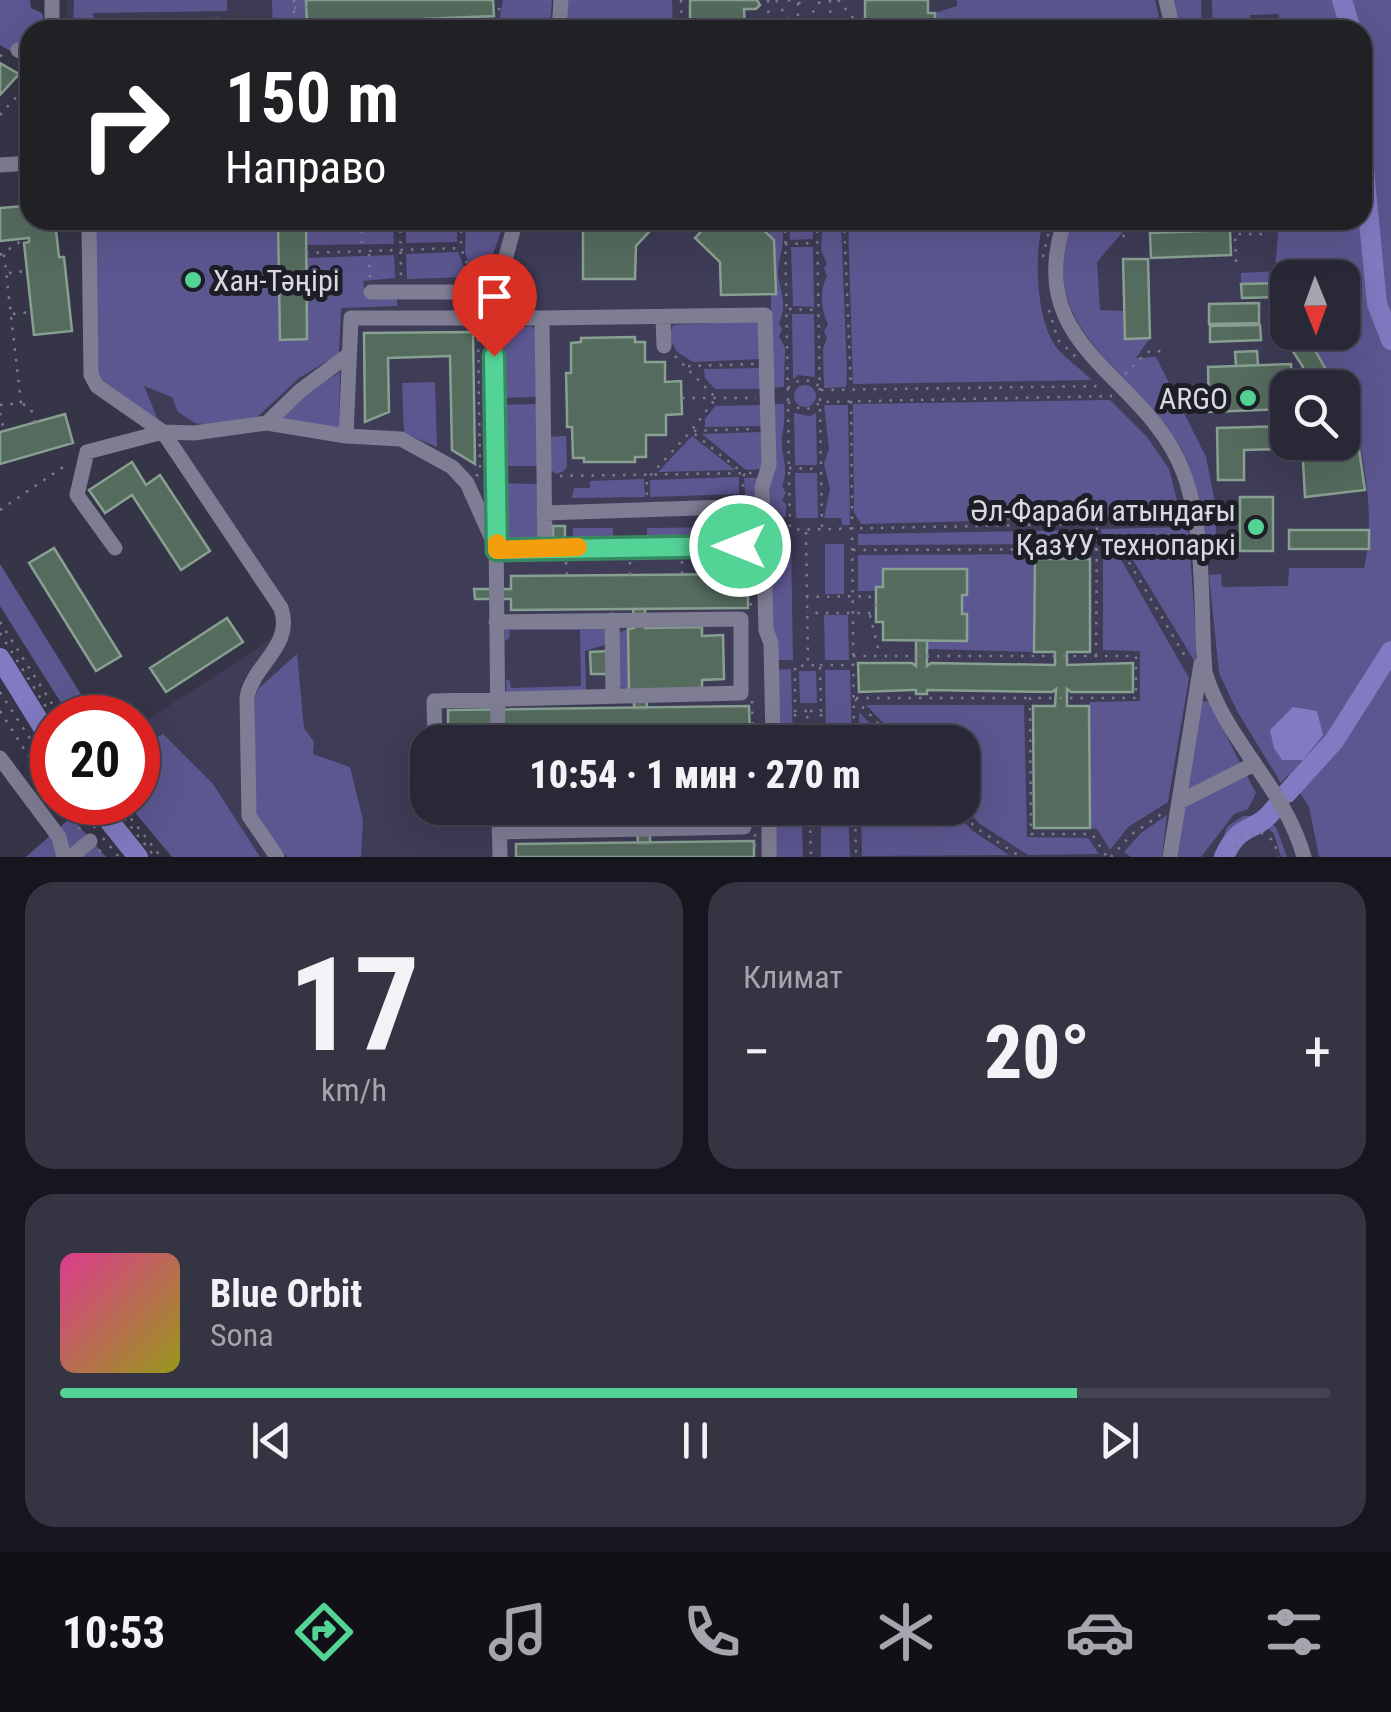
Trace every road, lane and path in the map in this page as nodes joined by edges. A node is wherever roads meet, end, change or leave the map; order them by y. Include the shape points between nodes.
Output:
1 (294, 0) edge
2 (788, 0) edge
3 (807, 0) edge
4 (821, 0) edge
5 (838, 0) edge
6 (798, 3) junction
7 (307, 7) dead end
8 (294, 8) junction
9 (294, 20) edge
10 (798, 20) edge
11 (806, 20) edge
12 (852, 20) edge
13 (20, 93) edge
14 (0, 115) edge
15 (89, 230) edge
16 (361, 230) edge
17 (400, 230) edge
18 (461, 230) edge
19 (512, 230) edge
20 (785, 230) edge
21 (817, 230) edge
22 (844, 230) edge
23 (1064, 230) edge
24 (1112, 230) edge
25 (1233, 230) edge
26 (1235, 234) junction
27 (1269, 234) dead end
28 (26, 238) dead end
29 (1127, 238) dead end
30 (817, 243) junction
31 (786, 244) junction
32 (461, 248) junction
33 (400, 250) junction
34 (362, 251) junction
35 (369, 251) junction
36 (306, 253) dead end
37 (2, 255) edge
38 (1236, 262) dead end
39 (27, 271) dead end
40 (6, 274) junction
41 (371, 292) joint
42 (401, 292) junction
43 (490, 292) junction
44 (786, 309) junction
45 (817, 310) junction
46 (32, 312) dead end
47 (11, 314) junction
48 (494, 317) junction
49 (542, 318) junction
50 (663, 318) junction
51 (476, 325) dead end
52 (664, 346) joint
53 (1164, 352) dead end
54 (348, 356) junction
55 (766, 364) junction
56 (686, 366) junction
57 (1114, 384) junction
58 (1013, 387) junction
59 (788, 388) junction
60 (820, 388) junction
61 (934, 388) junction
62 (962, 388) junction
63 (851, 389) junction
64 (887, 389) junction
65 (1102, 396) dead end
66 (682, 398) dead end
67 (716, 398) junction
68 (767, 398) junction
69 (1014, 398) junction
70 (934, 399) junction
71 (962, 399) junction
72 (886, 400) junction
73 (851, 401) junction
74 (788, 402) junction
75 (821, 402) junction
76 (21, 403) junction
77 (0, 406) edge
78 (0, 414) edge
79 (34, 423) dead end
80 (267, 423) junction
81 (768, 429) junction
82 (4, 431) dead end
83 (691, 431) junction
84 (162, 432) junction
85 (346, 436) junction
86 (789, 468) junction
87 (822, 469) junction
88 (767, 473) junction
89 (744, 474) junction
90 (650, 475) junction
91 (543, 476) junction
92 (467, 483) junction
93 (742, 494) dead end
94 (647, 496) dead end
95 (544, 513) junction
96 (1195, 522) junction
97 (1097, 524) junction
98 (790, 530) junction
99 (806, 530) junction
100 (853, 530) junction
101 (822, 531) junction
102 (764, 538) junction
103 (740, 546) junction
104 (115, 548) dead end
105 (545, 548) junction
106 (1097, 549) junction
107 (497, 550) junction
108 (853, 550) junction
109 (806, 596) junction
110 (853, 596) junction
111 (853, 613) junction
112 (807, 614) junction
113 (870, 614) junction
114 (612, 620) junction
115 (0, 622) edge
116 (496, 622) junction
117 (0, 633) edge
118 (1203, 650) junction
119 (853, 656) junction
120 (880, 656) junction
121 (1096, 656) junction
122 (820, 665) junction
123 (808, 666) junction
124 (854, 666) junction
125 (1198, 678) junction
126 (0, 692) edge
127 (39, 695) edge
128 (46, 695) edge
129 (613, 695) junction
130 (498, 698) junction
131 (854, 698) junction
132 (1030, 698) junction
133 (0, 710) edge
134 (808, 711) junction
135 (821, 711) junction
136 (796, 712) junction
137 (435, 725) edge
138 (498, 725) edge
139 (772, 725) edge
140 (796, 725) edge
141 (808, 725) edge
142 (821, 725) edge
143 (854, 725) edge
144 (880, 725) edge
145 (30, 739) edge
146 (0, 758) edge
147 (30, 758) edge
148 (1254, 764) junction
149 (1178, 802) junction
150 (130, 825) edge
151 (134, 825) edge
152 (499, 825) edge
153 (616, 825) edge
154 (744, 825) edge
155 (769, 825) edge
156 (810, 825) edge
157 (855, 825) edge
158 (973, 825) edge
159 (616, 830) junction
160 (499, 832) junction
161 (90, 841) dead end
162 (156, 856) edge
163 (68, 857) edge
164 (277, 857) edge
165 (500, 857) edge
166 (769, 857) edge
167 (811, 857) edge
168 (856, 857) edge
169 (1020, 857) edge
170 (1109, 857) edge
171 (1170, 857) edge
172 (1231, 857) edge
173 (1278, 857) edge
174 (1304, 857) edge

1 - 8 path
2 - 6 path
3 - 6 path
4 - 11 path
5 - 12 path
6 - 10 path
7 - 8 path
8 - 9 path
13 - 14 path
15 - 84 street via 91,375
16 - 34 path
17 - 33 path
18 - 32 path
19 - 43 street
20 - 31 path
21 - 30 path
22 - 63 path
23 - 57 street via 1055,266 1062,311
24 - 29 path
25 - 26 path
26 - 27 path
26 - 38 path
28 - 37 path
30 - 31 path
30 - 45 path
31 - 44 path
32 - 33 path
32 - 43 path via 470,276
33 - 35 path
33 - 42 path
34 - 35 path
34 - 36 path
35 - 41 path
37 - 40 path
39 - 40 path
40 - 47 path
41 - 42 street
42 - 43 street
43 - 48 street
44 - 45 path
44 - 59 path
45 - 60 path
46 - 47 path
47 - 76 path
48 - 49 street
48 - 54 street via 351,318
48 - 107 street
49 - 50 street
49 - 91 street
50 - 52 street
50 - 55 street via 764,315
51 - 92 path via 480,473
52 - 56 path
53 - 57 path via 1146,352
54 - 80 street
54 - 85 street
55 - 56 path
55 - 68 street
56 - 67 path
57 - 58 path
57 - 96 street via 1176,455
58 - 62 path
58 - 69 path
59 - 60 path via 810,380
59 - 74 path
60 - 63 path
60 - 75 path
61 - 62 path
61 - 64 path
61 - 70 path
62 - 71 path
63 - 64 path
64 - 72 path
65 - 69 path
66 - 67 path
67 - 68 path
67 - 83 path
68 - 81 street
69 - 71 path
70 - 71 path
70 - 72 path
72 - 73 path
73 - 75 path
73 - 100 path
74 - 75 path via 802,411
74 - 86 path
75 - 87 path
76 - 77 path
76 - 79 path
78 - 82 path
80 - 84 street
80 - 85 street
81 - 83 path
81 - 88 street
83 - 89 path
83 - 90 path
84 - 104 street via 84,458 77,495
84 - 164 street via 284,618 279,645 247,697 250,816
85 - 92 street via 402,439
86 - 87 path
86 - 98 path
87 - 101 path
88 - 89 path
88 - 102 street
89 - 90 path
89 - 93 path
90 - 91 path
90 - 94 path
91 - 95 street
92 - 107 street
95 - 103 street via 730,507 739,513
95 - 105 street
96 - 97 path
96 - 118 street
97 - 100 path
97 - 106 path
98 - 99 path
98 - 102 path
99 - 101 path
99 - 109 path
100 - 101 path
100 - 108 path
102 - 103 street
102 - 139 street
103 - 105 street
105 - 107 street
106 - 108 path
106 - 121 path
106 - 125 path via 1121,549
107 - 116 street
108 - 110 path
109 - 110 path
109 - 112 path
110 - 111 path
110 - 113 path via 869,596 876,605
111 - 112 path
111 - 113 path
111 - 119 path
112 - 123 path
113 - 120 path
114 - 116 street
114 - 129 street
114 - 129 street via 741,619 741,693
115 - 128 path
116 - 130 street
117 - 127 path
118 - 125 street
118 - 148 street via 1211,694
119 - 120 path
119 - 124 path
120 - 121 path
121 - 132 path via 1136,656 1136,698
122 - 123 path
122 - 124 path
122 - 135 path
123 - 136 path via 795,666
124 - 131 path
125 - 149 street
126 - 145 path
129 - 130 street
130 - 137 street via 434,701
130 - 138 street
131 - 132 path
131 - 143 path
131 - 144 path
132 - 170 path via 1031,834 1092,834
133 - 147 path
134 - 135 path
134 - 136 path
134 - 141 path
135 - 142 path
136 - 140 path
146 - 163 street
148 - 149 street
148 - 174 street via 1285,807
149 - 170 path
149 - 171 street
150 - 162 path
151 - 162 path
152 - 160 street
153 - 159 street
154 - 159 street
155 - 166 street
156 - 167 path
157 - 168 path
158 - 169 path
159 - 160 street
160 - 165 street
161 - 163 street
172 - 173 path via 1241,838 1262,833 1274,841

